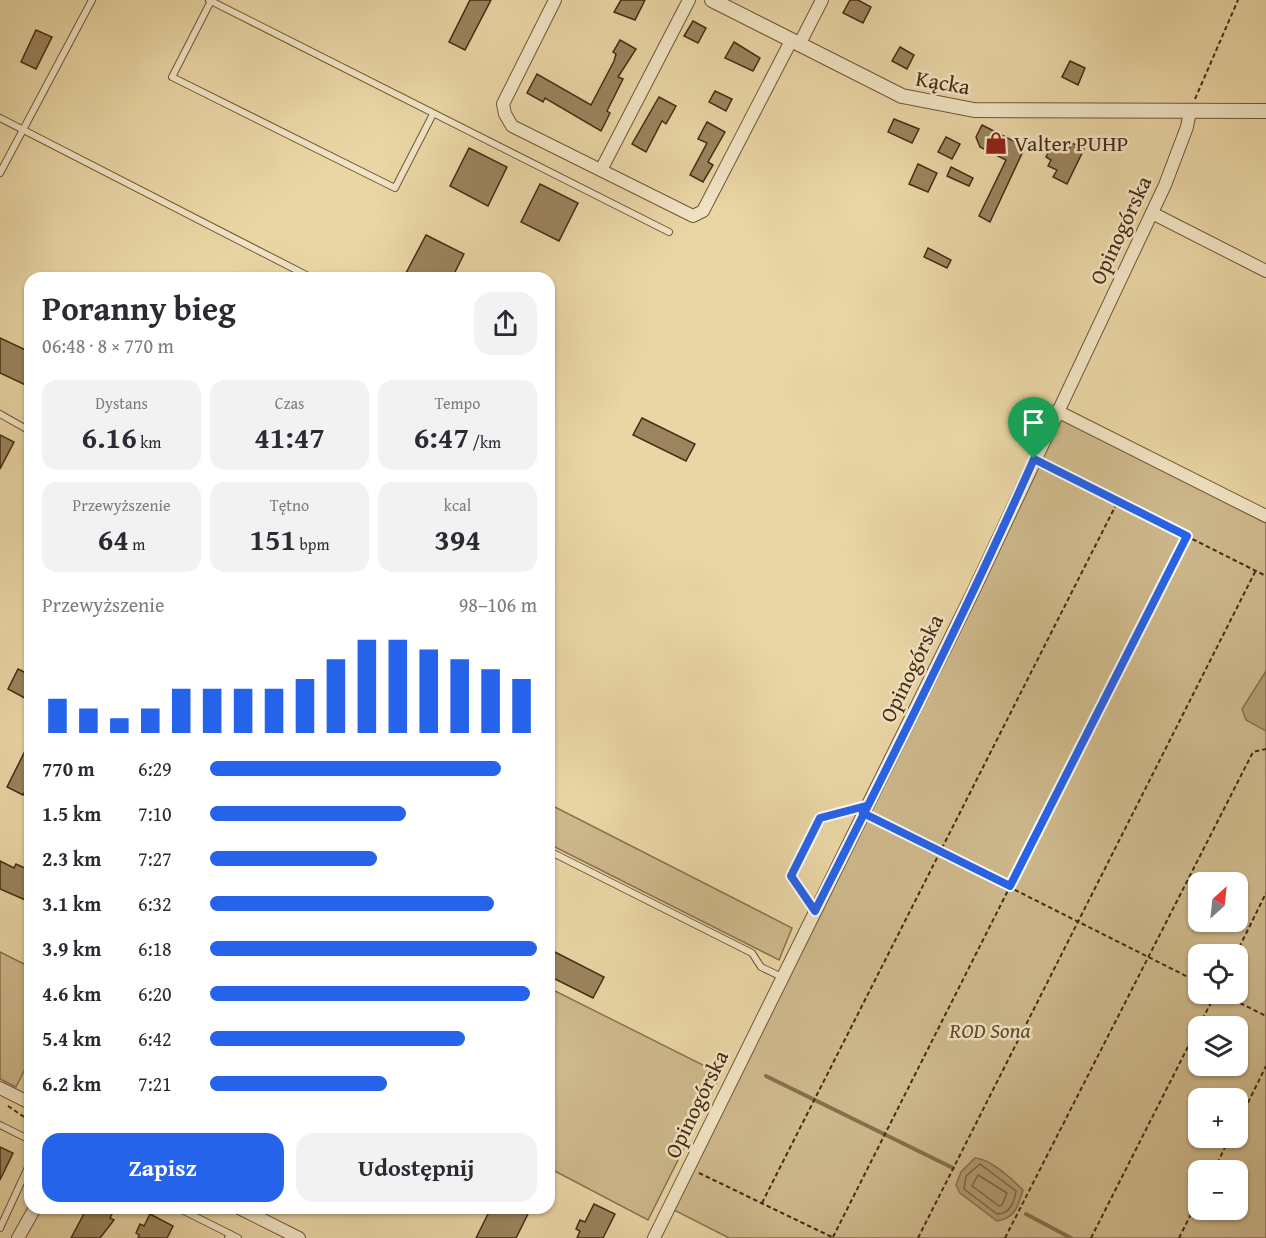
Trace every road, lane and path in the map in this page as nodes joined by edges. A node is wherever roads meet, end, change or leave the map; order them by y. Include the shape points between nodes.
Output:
1 (92, 0) edge
2 (555, 0) edge
3 (689, 0) edge
4 (712, 0) edge
5 (822, 0) edge
6 (1238, 0) edge
7 (210, 1) edge
8 (795, 43) junction
9 (1190, 111) junction
10 (1266, 111) edge
11 (433, 114) junction
12 (0, 118) edge
13 (23, 131) junction
14 (601, 170) junction
15 (0, 173) edge
16 (1152, 213) junction
17 (669, 232) dead end
18 (1266, 271) edge
19 (300, 272) edge
20 (1057, 411) junction
21 (0, 414) edge
22 (24, 427) edge
23 (1034, 459) junction
24 (1118, 501) junction
25 (1266, 516) edge
26 (1187, 536) junction
27 (1256, 570) junction
28 (1266, 576) edge
29 (1266, 750) edge
30 (864, 810) junction
31 (939, 850) junction
32 (555, 854) edge
33 (1010, 886) junction
34 (1266, 893) edge
35 (815, 911) junction
36 (1078, 921) junction
37 (1241, 944) edge
38 (1147, 956) junction
39 (782, 977) junction
40 (1188, 977) edge
41 (1242, 1004) edge
42 (1266, 1016) edge
43 (1188, 1049) edge
44 (1266, 1066) edge
45 (0, 1088) edge
46 (24, 1100) edge
47 (1248, 1103) edge
48 (6, 1105) dead end
49 (24, 1117) edge
50 (0, 1125) edge
51 (24, 1137) edge
52 (689, 1168) junction
53 (24, 1175) edge
54 (762, 1203) junction
55 (32, 1214) edge
56 (189, 1214) edge
57 (250, 1214) edge
58 (1188, 1220) edge
59 (0, 1228) edge
60 (229, 1236) edge
61 (18, 1238) edge
62 (238, 1238) edge
63 (299, 1238) edge
64 (654, 1238) edge
65 (834, 1238) edge
66 (918, 1238) edge
67 (1005, 1238) edge
68 (1092, 1238) edge
69 (1179, 1238) edge

1 - 13 lane
2 - 14 street via 503,104 505,114 512,126
3 - 14 street
4 - 8 street, Kącka
5 - 8 street
6 - 9 path
7 - 11 lane
7 - 11 lane via 172,77 395,188
8 - 9 street, Kącka via 902,96 938,105 974,110
8 - 14 street via 703,211 693,216
9 - 10 street, Kącka
9 - 16 street, Opinogórska
11 - 17 lane
12 - 13 lane
13 - 15 lane
13 - 19 lane
16 - 18 street
16 - 20 street, Opinogórska
20 - 23 street, Opinogórska
20 - 25 street
21 - 22 lane
23 - 24 path
23 - 30 street, Opinogórska
24 - 26 path
24 - 31 path
26 - 27 path
26 - 33 path
27 - 28 path
27 - 36 path
29 - 38 path via 1253,752
30 - 31 path
30 - 35 street, Opinogórska
30 - 35 lane via 820,818 791,876
31 - 33 path
31 - 54 path
32 - 39 lane via 752,953 761,967
33 - 36 path
33 - 65 path
34 - 37 path
35 - 39 street, Opinogórska
36 - 38 path
36 - 66 path
38 - 40 path
38 - 67 path
39 - 52 street, Opinogórska
41 - 42 path
43 - 68 path
44 - 47 path
45 - 46 street
48 - 49 path
50 - 51 lane
52 - 54 path
52 - 64 street, Opinogórska
53 - 59 lane
54 - 65 path
55 - 61 street
56 - 60 lane
57 - 63 street
58 - 69 path
60 - 62 lane

